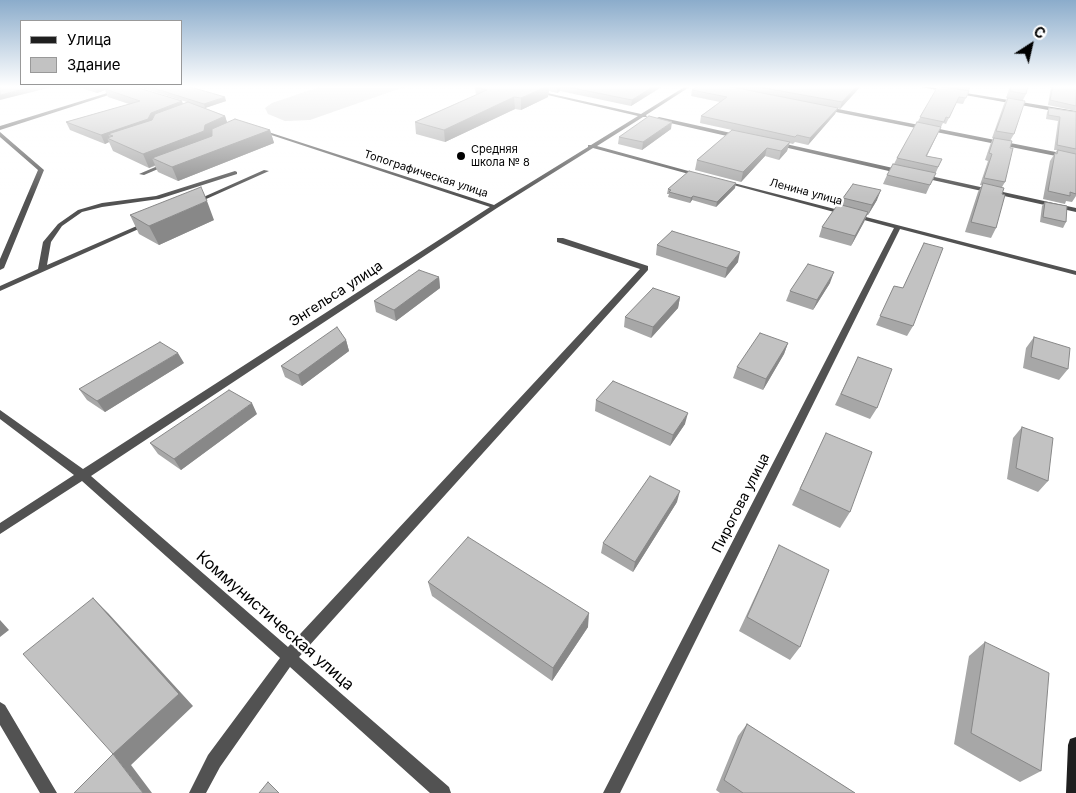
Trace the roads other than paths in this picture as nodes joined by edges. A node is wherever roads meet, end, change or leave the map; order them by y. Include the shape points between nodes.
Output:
1 (14, 123) edge
2 (629, 123) edge
3 (679, 123) edge
4 (896, 123) edge
5 (0, 128) edge
6 (254, 128) edge
7 (0, 134) edge
8 (748, 138) edge
9 (767, 142) edge
10 (590, 146) junction
11 (1076, 158) edge
12 (178, 160) edge
13 (266, 171) dead end
14 (235, 173) dead end
15 (142, 174) dead end
16 (706, 176) edge
17 (715, 179) edge
18 (186, 207) edge
19 (495, 207) junction
20 (1076, 210) edge
21 (159, 218) edge
22 (898, 227) junction
23 (560, 240) dead end
24 (0, 268) edge
25 (42, 270) junction
26 (1076, 273) edge
27 (0, 289) edge
28 (0, 414) edge
29 (83, 476) junction
30 (0, 529) edge
31 (289, 658) junction
32 (0, 710) edge
33 (1076, 745) edge
34 (50, 793) edge
35 (198, 793) edge
36 (443, 793) edge
37 (611, 793) edge
38 (1074, 793) edge

1 - 5 street
2 - 10 street, Энгельса улица
3 - 8 street
4 - 11 street
6 - 19 street, Топографическая улица
7 - 24 street via 42,170
9 - 20 street
10 - 16 street
10 - 19 street, Энгельса улица
12 - 15 street
13 - 18 street
14 - 25 street via 157,198 102,205 80,212 60,224 47,242
17 - 22 street, Ленина улица
19 - 29 street, Энгельса улица
21 - 25 street
22 - 26 street, Ленина улица
22 - 37 street, Пирогова улица
23 - 31 street via 645,268
25 - 27 street
28 - 29 street, Коммунистическая улица
29 - 30 street, Энгельса улица
29 - 31 street, Коммунистическая улица
31 - 35 street via 214,761
31 - 36 street, Коммунистическая улица
32 - 34 street
33 - 38 street

